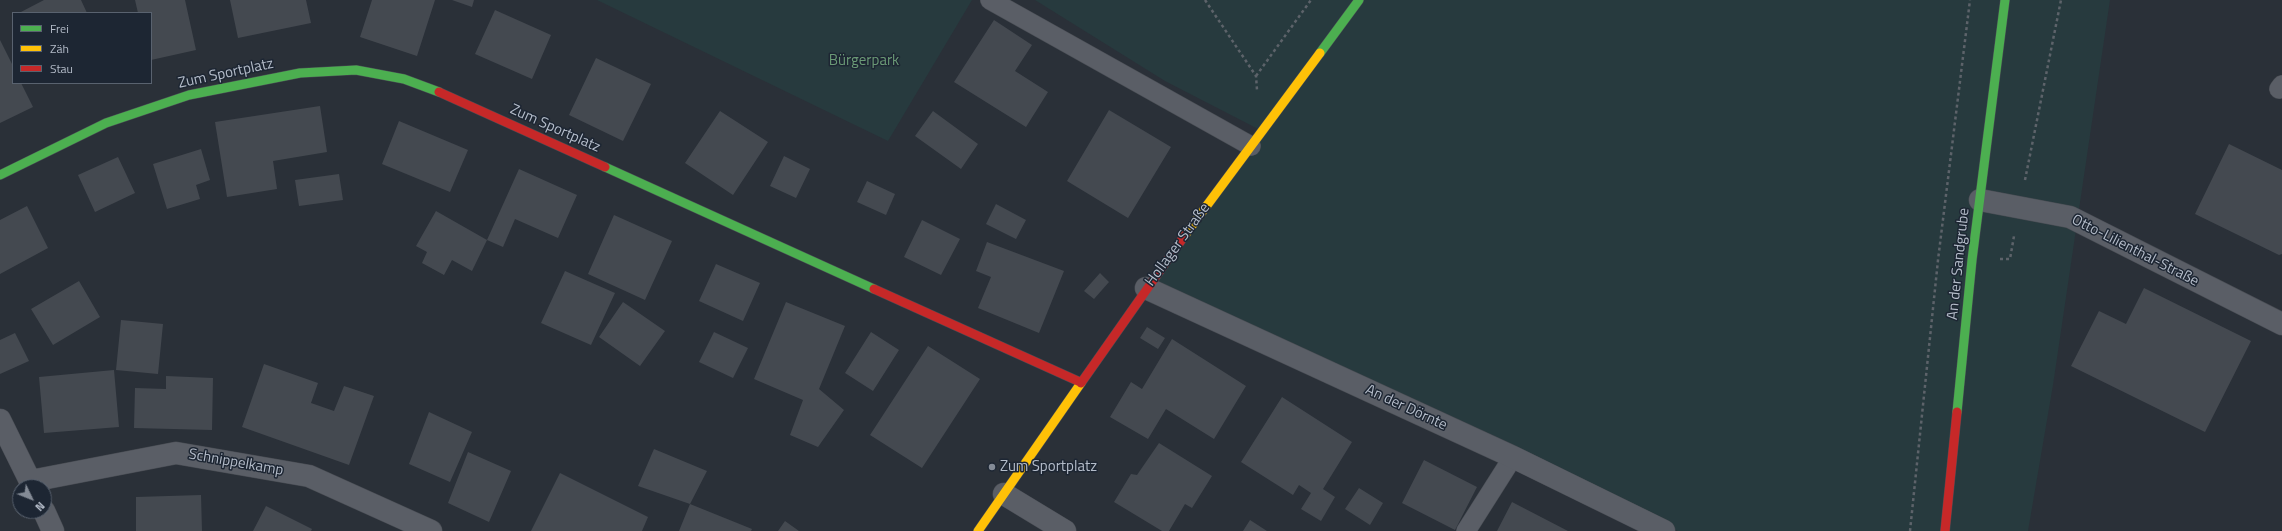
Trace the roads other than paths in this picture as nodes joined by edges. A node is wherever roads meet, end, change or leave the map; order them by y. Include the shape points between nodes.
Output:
1 (990, 0) edge
2 (1359, 0) edge
3 (2005, 0) edge
4 (1251, 146) junction
5 (0, 176) edge
6 (1980, 200) junction
7 (1146, 288) junction
8 (2282, 324) edge
9 (1080, 382) junction
10 (0, 420) edge
11 (1513, 457) junction
12 (30, 479) edge
13 (52, 480) edge
14 (1004, 494) junction
15 (48, 519) edge
16 (53, 531) edge
17 (431, 531) edge
18 (978, 531) edge
19 (1065, 531) edge
20 (1466, 531) edge
21 (1664, 531) edge
22 (1946, 531) edge

1 - 4 lane
2 - 4 street, Hollager Straße
3 - 6 street, An der Sandgrube
4 - 7 street, Hollager Straße
5 - 9 street, Zum Sportplatz via 106,123 189,95 300,73 356,70 404,79 446,95
6 - 8 street, Otto-Lilienthal-Straße via 2070,217
6 - 22 street, An der Sandgrube
7 - 9 street, Hollager Straße
7 - 11 street, An der Dörnte
9 - 14 street, Hollager Straße
10 - 12 street
11 - 20 lane
11 - 21 street, An der Dörnte
13 - 17 street, Schnippelkamp via 176,453 308,476
14 - 18 street, Hollager Straße
14 - 19 street
15 - 16 street

